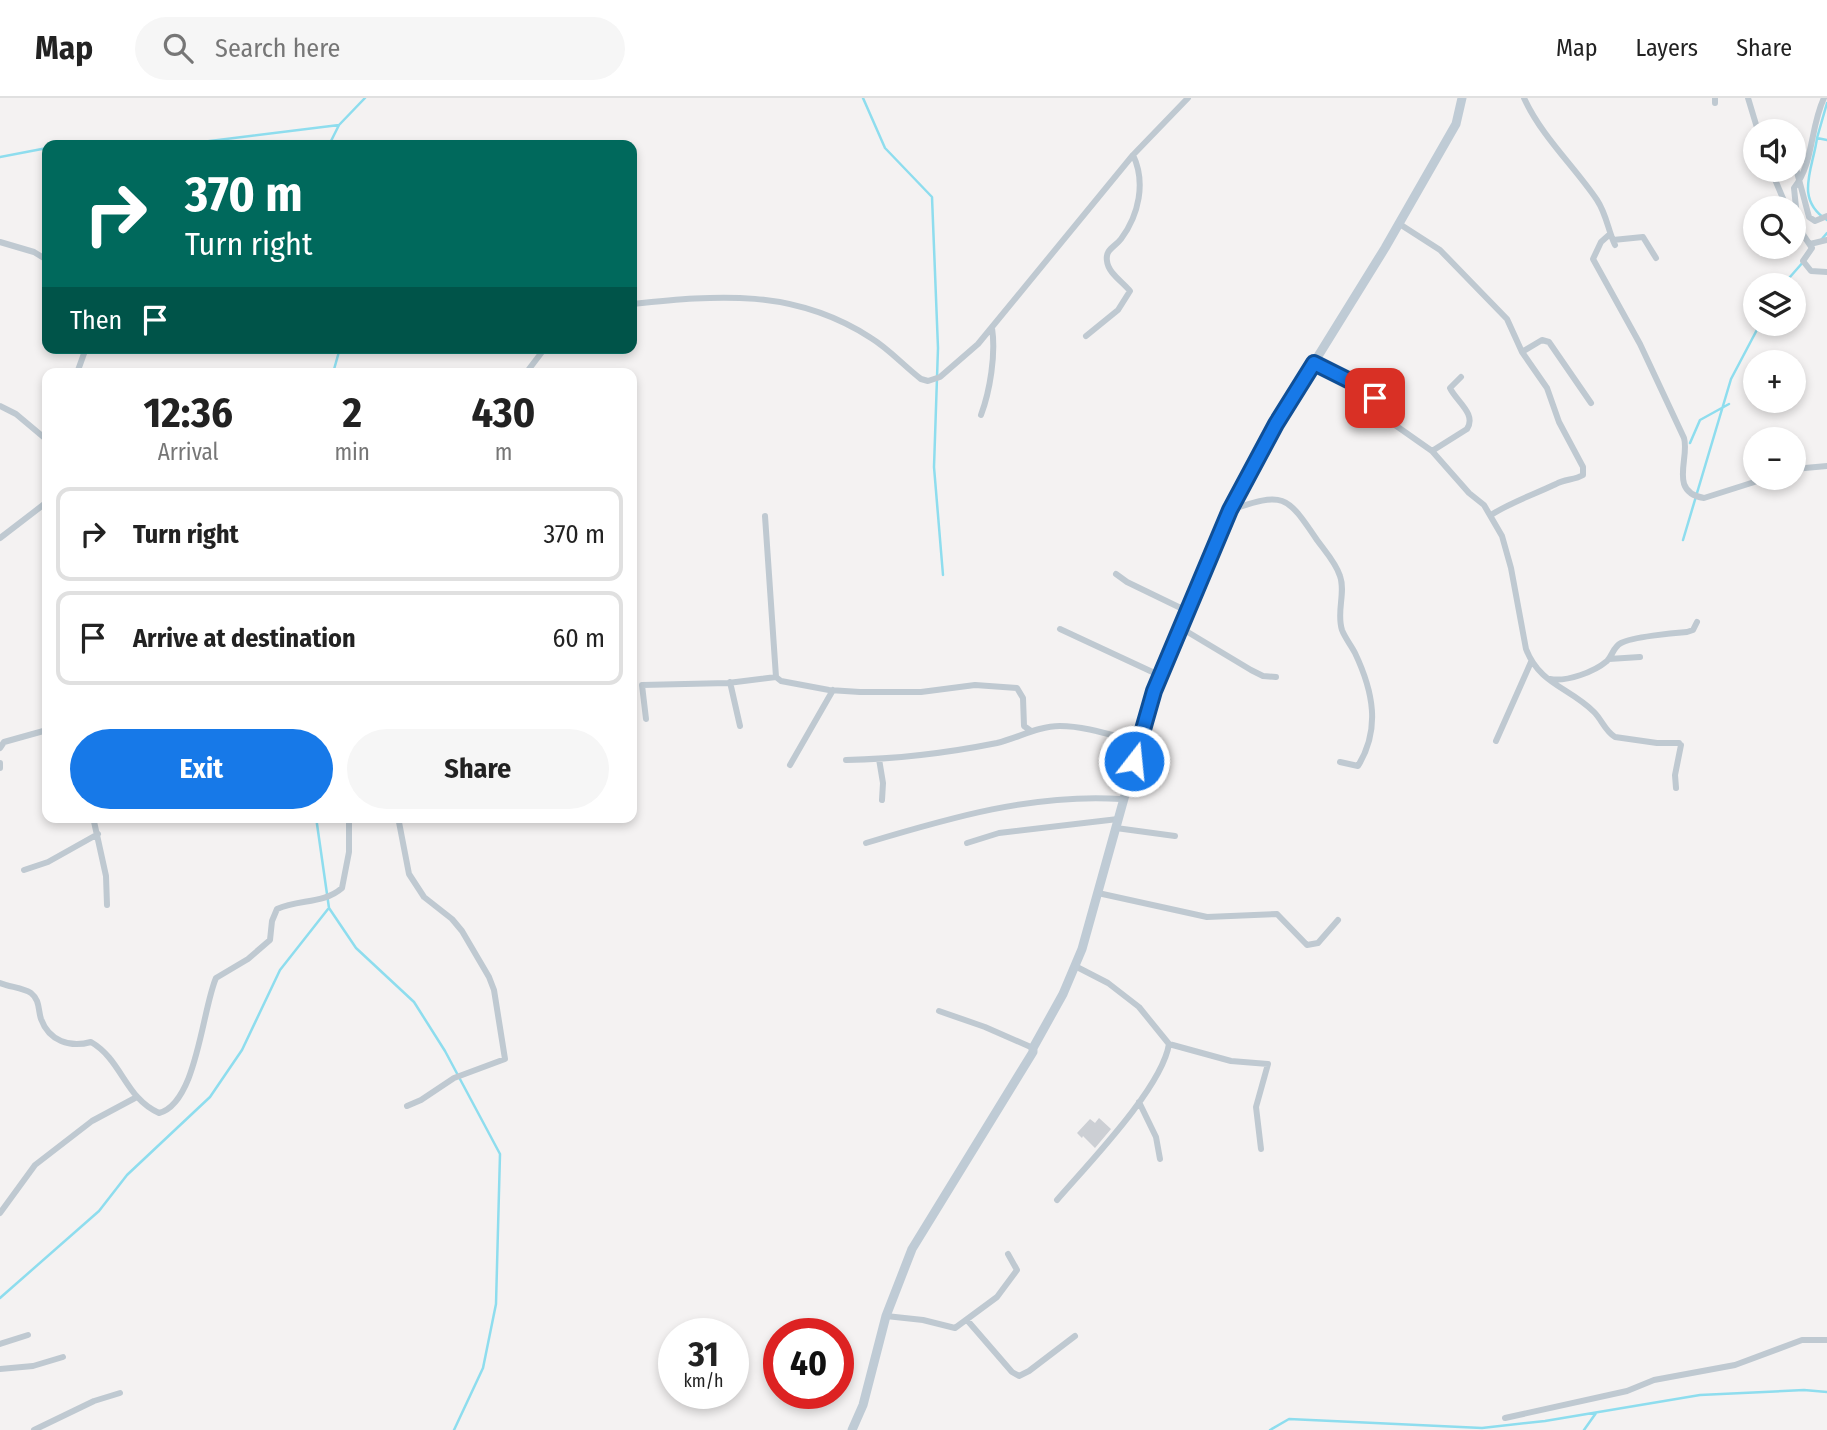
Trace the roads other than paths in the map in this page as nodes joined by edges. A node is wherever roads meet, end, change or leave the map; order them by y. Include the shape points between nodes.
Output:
1 (1188, 98) edge
2 (1462, 98) edge
3 (1524, 98) edge
4 (1748, 98) edge
5 (1824, 98) edge
6 (1754, 119) edge
7 (1133, 155) junction
8 (1806, 164) edge
9 (1800, 182) edge
10 (1827, 216) edge
11 (1398, 223) junction
12 (1806, 238) edge
13 (1613, 240) junction
14 (1827, 240) edge
15 (0, 242) edge
16 (1810, 244) junction
17 (42, 257) edge
18 (1656, 258) dead end
19 (1827, 272) edge
20 (637, 304) edge
21 (992, 328) junction
22 (1086, 336) dead end
23 (1522, 352) junction
24 (540, 354) edge
25 (1314, 363) junction
26 (530, 368) edge
27 (1461, 377) dead end
28 (1591, 403) dead end
29 (0, 407) edge
30 (981, 415) dead end
31 (42, 436) edge
32 (1432, 451) junction
33 (1827, 466) edge
34 (1806, 469) edge
35 (1743, 486) edge
36 (42, 506) edge
37 (1230, 510) junction
38 (1491, 515) junction
39 (765, 516) dead end
40 (0, 538) edge
41 (1116, 574) dead end
42 (1189, 612) junction
43 (1697, 622) dead end
44 (1181, 628) junction
45 (1060, 629) dead end
46 (1640, 657) dead end
47 (1609, 659) junction
48 (1531, 662) junction
49 (1161, 676) junction
50 (776, 677) junction
51 (1276, 677) dead end
52 (1545, 678) junction
53 (730, 682) junction
54 (834, 691) junction
55 (646, 719) dead end
56 (740, 726) dead end
57 (1031, 731) junction
58 (42, 732) edge
59 (1139, 741) junction
60 (1496, 741) dead end
61 (0, 748) edge
62 (880, 759) junction
63 (846, 760) dead end
64 (1340, 762) dead end
65 (0, 763) edge
66 (790, 765) dead end
67 (0, 768) edge
68 (1676, 788) dead end
69 (1122, 799) junction
70 (882, 800) dead end
71 (94, 823) edge
72 (349, 823) edge
73 (399, 823) edge
74 (1117, 823) junction
75 (97, 834) junction
76 (1175, 835) dead end
77 (866, 843) dead end
78 (967, 843) dead end
79 (24, 870) dead end
80 (1098, 893) junction
81 (107, 905) dead end
82 (1338, 920) dead end
83 (1075, 966) junction
84 (0, 982) edge
85 (939, 1011) dead end
86 (1169, 1044) junction
87 (1033, 1048) junction
88 (135, 1098) junction
89 (1139, 1102) junction
90 (407, 1107) dead end
91 (1261, 1149) dead end
92 (1160, 1159) dead end
93 (1057, 1200) dead end
94 (0, 1213) edge
95 (1008, 1254) dead end
96 (886, 1316) junction
97 (967, 1320) junction
98 (29, 1335) dead end
99 (1075, 1336) dead end
100 (1827, 1340) edge
101 (0, 1344) edge
102 (63, 1357) dead end
103 (0, 1369) edge
104 (120, 1393) dead end
105 (1505, 1418) dead end
106 (34, 1430) edge
107 (852, 1430) edge

1 - 7 street
2 - 11 street via 1456,124
3 - 13 street via 1564,160 1598,201
4 - 6 street
5 - 8 street
7 - 21 street
7 - 22 street via 1141,179 1140,198 1121,239 1106,258 1130,291 1118,310
9 - 10 street via 1809,217 1815,221
11 - 23 street via 1440,250 1496,306
11 - 25 street
12 - 16 street
13 - 18 street via 1643,237
13 - 35 street via 1601,242 1593,259 1684,438 1686,486 1704,498
14 - 16 street
15 - 17 street
16 - 19 street via 1804,265 1811,271
20 - 21 street via 733,295 807,307 873,339 928,381 964,358
21 - 30 street via 994,351
23 - 28 street via 1542,340 1549,342
23 - 38 street via 1547,387 1583,475
24 - 26 street
25 - 32 street via 1372,392 1395,425
25 - 37 street
27 - 32 street via 1450,388 1470,423
29 - 31 street
32 - 38 street
33 - 34 street
36 - 40 street
37 - 42 street
37 - 64 street via 1268,499 1285,501 1341,577 1339,620 1363,673 1374,716 1370,741 1358,766
38 - 48 street via 1511,568
39 - 50 street
41 - 42 street
42 - 44 street
43 - 47 street via 1687,632 1619,644
44 - 49 street
44 - 51 street via 1251,670
45 - 49 street
46 - 47 street
47 - 52 street via 1559,681
48 - 52 street
48 - 60 street
49 - 59 street
50 - 53 street
50 - 54 street
52 - 68 street via 1594,712 1615,737 1680,744
53 - 55 street via 642,685
53 - 56 street
54 - 57 street via 1010,686 1023,698 1024,726
54 - 66 street
57 - 59 street via 1062,726
57 - 62 street via 982,746
58 - 61 street
59 - 69 street
62 - 63 street
62 - 70 street
65 - 67 street
69 - 74 street
69 - 77 street via 1067,799 975,811
71 - 75 street
72 - 88 street via 349,852 341,888 327,899 277,909 271,940 216,978 185,1086 173,1106 159,1112
73 - 90 street via 409,874 424,897 462,931 489,977 505,1059 454,1078
74 - 76 street
74 - 78 street via 999,833
74 - 80 street
75 - 79 street
75 - 81 street
80 - 82 street via 1207,917 1277,914 1307,945 1318,943
80 - 83 street
83 - 86 street via 1139,1007
83 - 87 street
84 - 88 street via 31,993 38,1000 45,1028 62,1042 90,1042 101,1048
85 - 87 street
86 - 89 street
86 - 91 street via 1231,1062 1268,1064 1256,1107
87 - 96 street via 912,1250
88 - 94 street via 92,1121 35,1165
89 - 92 street via 1156,1137
89 - 93 street
95 - 97 street via 1017,1270 997,1297
96 - 97 street via 955,1328
96 - 107 street
97 - 99 street via 1019,1376
98 - 101 street
100 - 105 street via 1802,1340 1735,1365 1654,1380
102 - 103 street
104 - 106 street

